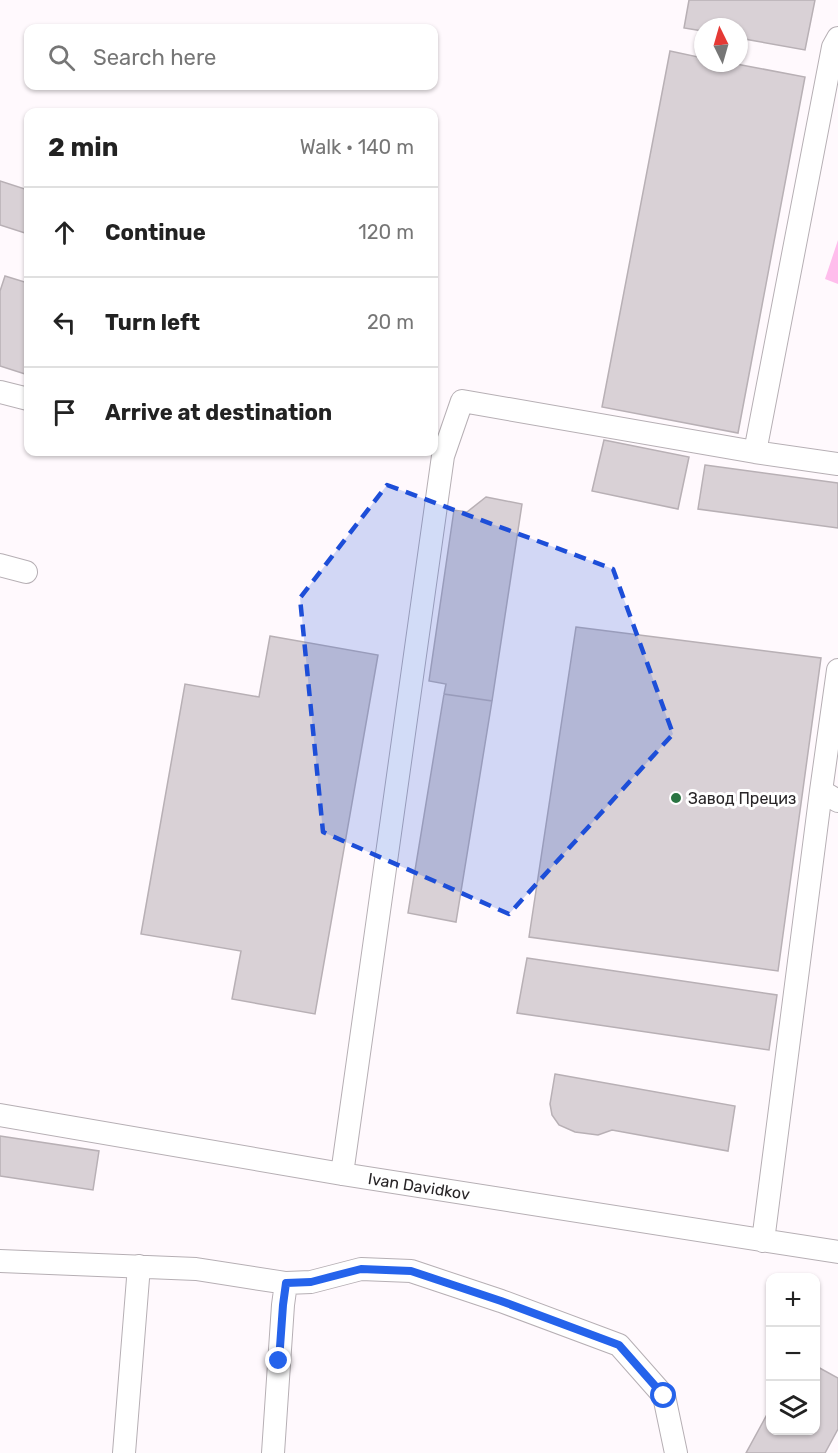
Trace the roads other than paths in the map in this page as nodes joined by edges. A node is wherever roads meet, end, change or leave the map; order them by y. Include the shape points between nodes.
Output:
1 (838, 38) edge
2 (0, 392) edge
3 (24, 398) edge
4 (755, 452) junction
5 (838, 464) edge
6 (0, 565) edge
7 (26, 572) dead end
8 (838, 670) edge
9 (830, 796) edge
10 (0, 1115) edge
11 (342, 1174) junction
12 (763, 1241) junction
13 (838, 1252) edge
14 (0, 1261) edge
15 (139, 1266) junction
16 (286, 1283) junction
17 (124, 1453) edge
18 (273, 1453) edge
19 (676, 1453) edge

1 - 4 street via 833,47
2 - 3 street
4 - 5 street
4 - 11 street via 462,400 443,456
6 - 7 street
8 - 9 street
9 - 12 street
10 - 11 street, Ivan Davidkov
11 - 12 street, Ivan Davidkov
12 - 13 street, Ivan Davidkov
14 - 15 street
15 - 16 street via 196,1269
15 - 17 street
16 - 18 street
16 - 19 street via 311,1282 361,1269 411,1271 619,1345 664,1396

